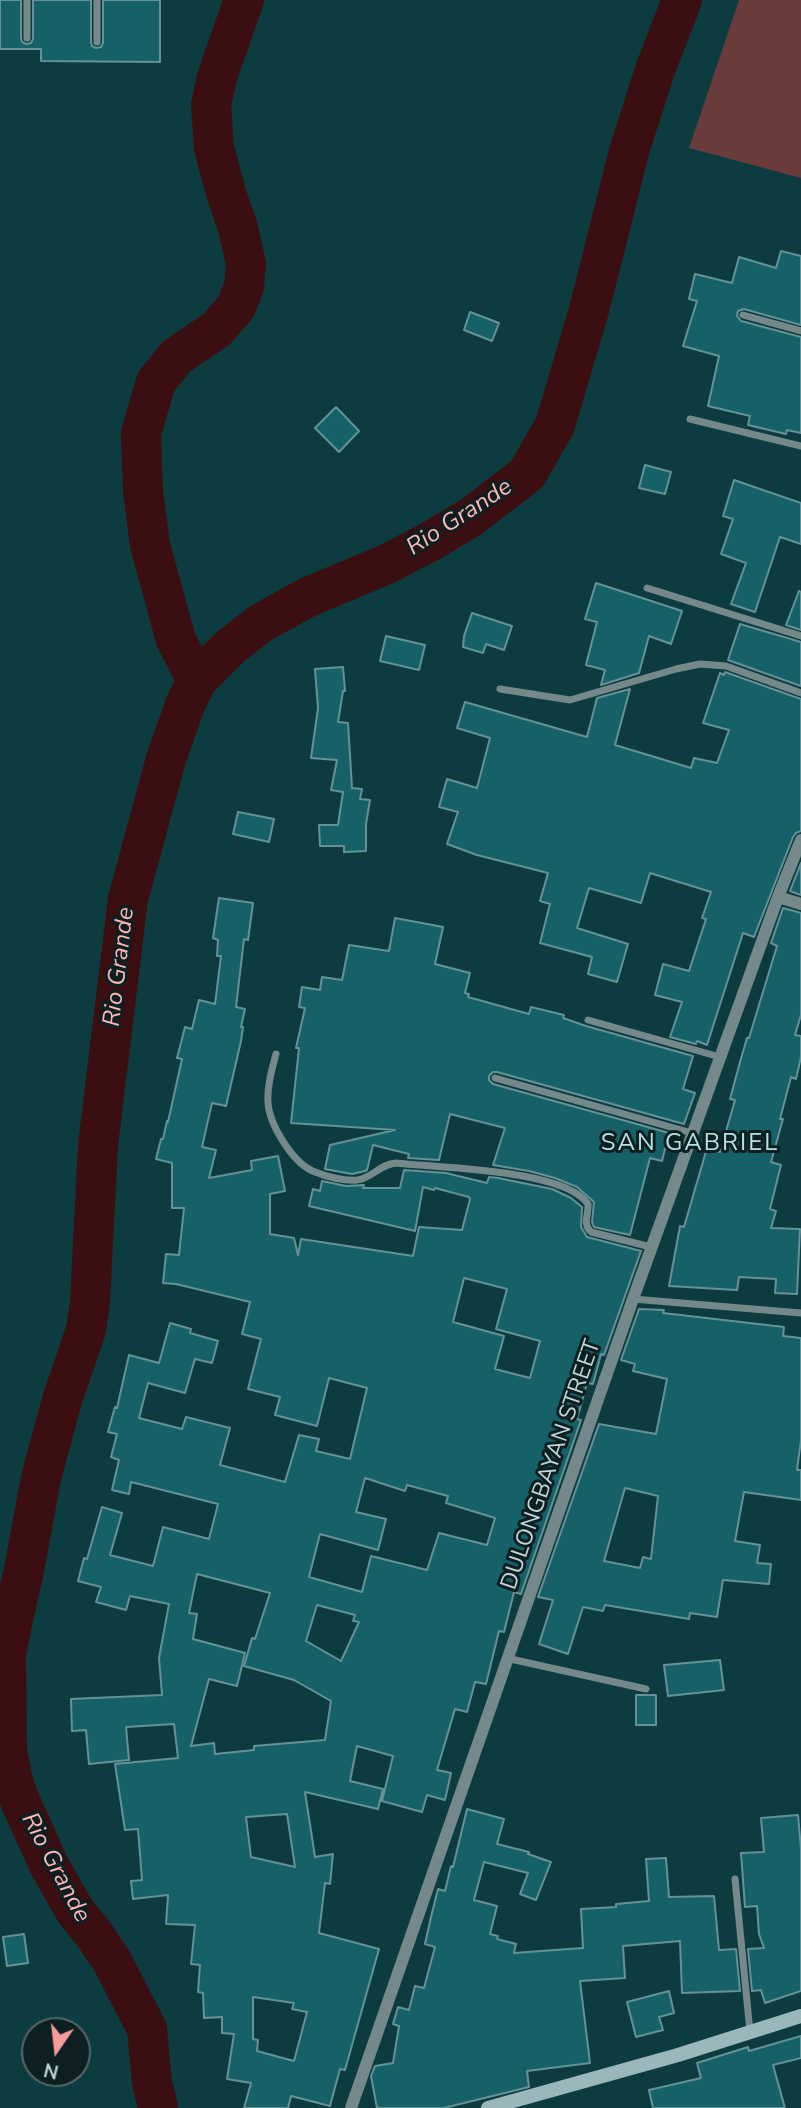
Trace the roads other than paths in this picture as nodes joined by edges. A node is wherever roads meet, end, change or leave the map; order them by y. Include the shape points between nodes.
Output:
1 (27, 0) edge
2 (97, 0) edge
3 (27, 38) dead end
4 (97, 43) dead end
5 (743, 315) dead end
6 (801, 331) edge
7 (690, 419) dead end
8 (801, 446) edge
9 (647, 587) dead end
10 (801, 636) edge
11 (500, 689) dead end
12 (801, 693) edge
13 (801, 840) edge
14 (778, 897) junction
15 (801, 904) edge
16 (588, 1020) dead end
17 (276, 1054) dead end
18 (720, 1057) junction
19 (495, 1077) dead end
20 (692, 1133) junction
21 (651, 1247) junction
22 (632, 1298) junction
23 (801, 1313) edge
24 (506, 1658) junction
25 (646, 1689) dead end
26 (735, 1879) dead end
27 (801, 2016) edge
28 (750, 2033) junction
29 (351, 2108) edge
30 (488, 2108) edge

1 - 3 street
2 - 4 street
5 - 6 street
7 - 8 street
9 - 10 street
11 - 12 street via 570,701 700,664 726,666
13 - 14 street, DULONGBAYAN STREET
14 - 15 street
14 - 18 street, DULONGBAYAN STREET
16 - 18 street
17 - 21 street via 267,1100 269,1113 282,1142 314,1172 357,1180 396,1163 532,1178 561,1185 586,1200 591,1232
18 - 20 street, DULONGBAYAN STREET
19 - 20 street
20 - 21 street, DULONGBAYAN STREET
21 - 22 street, DULONGBAYAN STREET
22 - 23 street
22 - 24 street, DULONGBAYAN STREET
24 - 25 street
24 - 29 street, DULONGBAYAN STREET
26 - 28 street
27 - 28 main road
28 - 30 main road

